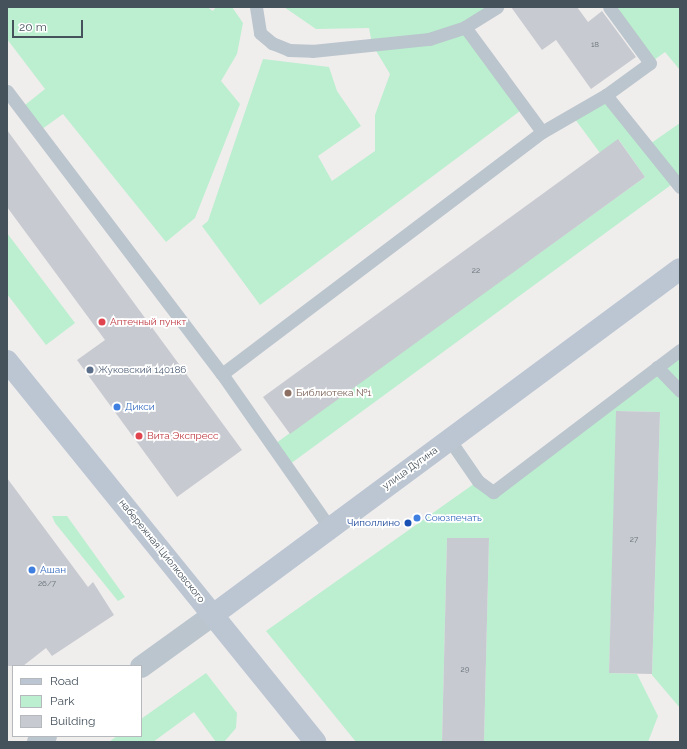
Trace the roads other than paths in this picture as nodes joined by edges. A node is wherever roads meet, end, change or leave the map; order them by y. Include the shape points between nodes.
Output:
1 (256, 7) edge
2 (497, 7) edge
3 (609, 7) edge
4 (465, 28) junction
5 (7, 92) edge
6 (606, 94) junction
7 (542, 132) junction
8 (680, 187) edge
9 (680, 269) edge
10 (680, 350) edge
11 (657, 367) junction
12 (9, 368) edge
13 (222, 374) junction
14 (680, 391) edge
15 (449, 439) junction
16 (329, 527) junction
17 (214, 615) junction
18 (142, 666) edge
19 (315, 742) edge

1 - 4 lane via 260,33 272,43 288,50 312,51 429,39
2 - 4 lane
3 - 6 lane via 650,63
4 - 7 lane
5 - 13 lane
6 - 7 lane
6 - 8 lane
7 - 13 lane
9 - 15 main road, улица Дугина
10 - 11 lane
11 - 14 lane
11 - 15 lane via 493,492 478,481
12 - 17 main road, набережная Циолковского
13 - 16 lane
15 - 16 main road, улица Дугина
16 - 17 main road, улица Дугина
17 - 18 street, улица Дугина
17 - 19 main road, набережная Циолковского

